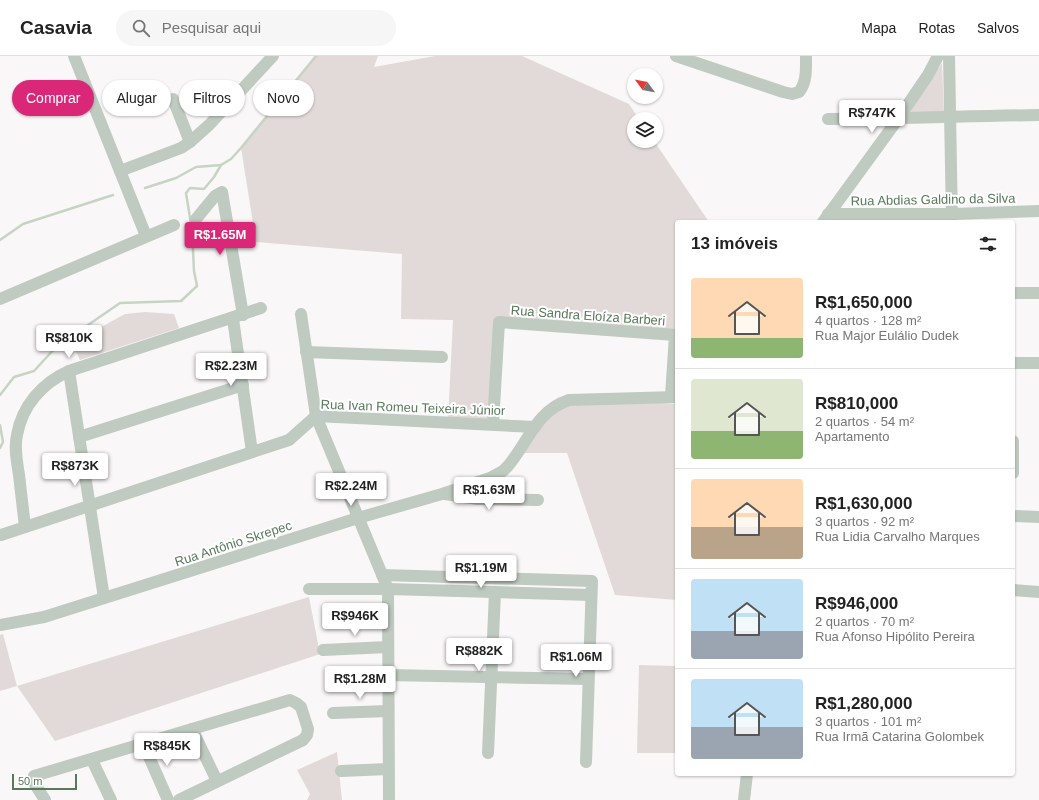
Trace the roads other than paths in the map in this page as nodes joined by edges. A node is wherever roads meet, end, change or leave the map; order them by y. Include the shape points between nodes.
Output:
1 (74, 56) edge
2 (273, 56) edge
3 (676, 56) edge
4 (806, 56) edge
5 (938, 56) edge
6 (949, 56) edge
7 (173, 99) dead end
8 (1039, 115) edge
9 (949, 116) junction
10 (828, 119) dead end
11 (898, 119) junction
12 (190, 142) junction
13 (120, 171) junction
14 (1039, 211) edge
15 (826, 218) edge
16 (952, 218) edge
17 (196, 219) dead end
18 (174, 225) dead end
19 (146, 236) junction
20 (1039, 292) edge
21 (1015, 293) edge
22 (0, 299) edge
23 (261, 308) dead end
24 (301, 314) dead end
25 (238, 317) junction
26 (306, 352) junction
27 (442, 357) dead end
28 (1015, 363) edge
29 (1039, 363) edge
30 (69, 372) junction
31 (243, 385) junction
32 (674, 397) edge
33 (316, 416) junction
34 (493, 424) junction
35 (535, 427) junction
36 (79, 437) junction
37 (252, 452) junction
38 (442, 494) junction
39 (538, 500) dead end
40 (90, 506) junction
41 (1015, 516) edge
42 (1039, 517) edge
43 (358, 518) junction
44 (25, 527) junction
45 (1, 535) edge
46 (382, 575) junction
47 (453, 577) junction
48 (309, 589) dead end
49 (388, 589) junction
50 (1015, 590) edge
51 (453, 591) junction
52 (495, 592) junction
53 (1039, 592) edge
54 (591, 595) junction
55 (104, 598) junction
56 (0, 625) edge
57 (388, 647) junction
58 (323, 650) dead end
59 (388, 675) junction
60 (491, 677) junction
61 (588, 679) junction
62 (388, 711) junction
63 (333, 713) dead end
64 (192, 729) junction
65 (143, 743) junction
66 (488, 753) dead end
67 (92, 760) junction
68 (586, 762) dead end
69 (388, 769) junction
70 (341, 771) dead end
71 (747, 776) edge
72 (217, 781) junction
73 (45, 800) edge
74 (111, 800) edge
75 (168, 800) edge
76 (179, 800) edge
77 (388, 800) edge
78 (744, 800) edge

1 - 13 street
2 - 12 street
3 - 4 street via 792,94 799,92 803,87
5 - 11 street
6 - 9 street
7 - 12 street
8 - 9 street
9 - 11 street
9 - 16 street
10 - 11 street
11 - 15 street
12 - 13 street via 181,148
13 - 19 street
14 - 16 street, Rua Abdias Galdino da Silva
15 - 16 street, Rua Abdias Galdino da Silva
17 - 25 street via 215,196 222,192
18 - 19 street
19 - 22 street
20 - 21 street
23 - 25 street
24 - 26 street
25 - 30 street
25 - 31 street
26 - 27 street
26 - 33 street
28 - 29 street
30 - 36 street
30 - 44 street via 48,383 34,397 26,409 16,436
31 - 36 street
31 - 37 street
32 - 34 street, Rua Sandra Eloíza Barberi via 675,335 499,322
32 - 35 street, Rua Antônio Skrepec via 569,400 548,411
33 - 34 street, Rua Ivan Romeu Teixeira Júnior
33 - 37 street, Rua Ivan Romeu Teixeira Júnior via 289,440
33 - 43 street
34 - 35 street, Rua Ivan Romeu Teixeira Júnior
35 - 38 street, Rua Antônio Skrepec via 503,471
36 - 40 street
37 - 40 street, Rua Ivan Romeu Teixeira Júnior
38 - 39 street via 478,499
38 - 43 street, Rua Antônio Skrepec
40 - 44 street, Rua Ivan Romeu Teixeira Júnior
40 - 55 street
41 - 42 street
43 - 46 street
43 - 55 street, Rua Antônio Skrepec
44 - 45 street, Rua Ivan Romeu Teixeira Júnior
46 - 47 street
46 - 49 street
47 - 51 street
47 - 54 street via 592,580
48 - 49 street
49 - 51 street
49 - 57 street
50 - 53 street
51 - 52 street
52 - 54 street
52 - 60 street
54 - 61 street
55 - 56 street, Rua Antônio Skrepec via 44,617
57 - 58 street
57 - 59 street
59 - 60 street
59 - 62 street
60 - 61 street
60 - 66 street
61 - 68 street
62 - 63 street
62 - 69 street
64 - 65 street
64 - 72 street
64 - 72 street via 290,700 301,707 308,729 303,740
65 - 67 street
65 - 75 street
67 - 73 street via 34,776 33,781
67 - 74 street
69 - 70 street
69 - 77 street
71 - 78 street
72 - 76 street

